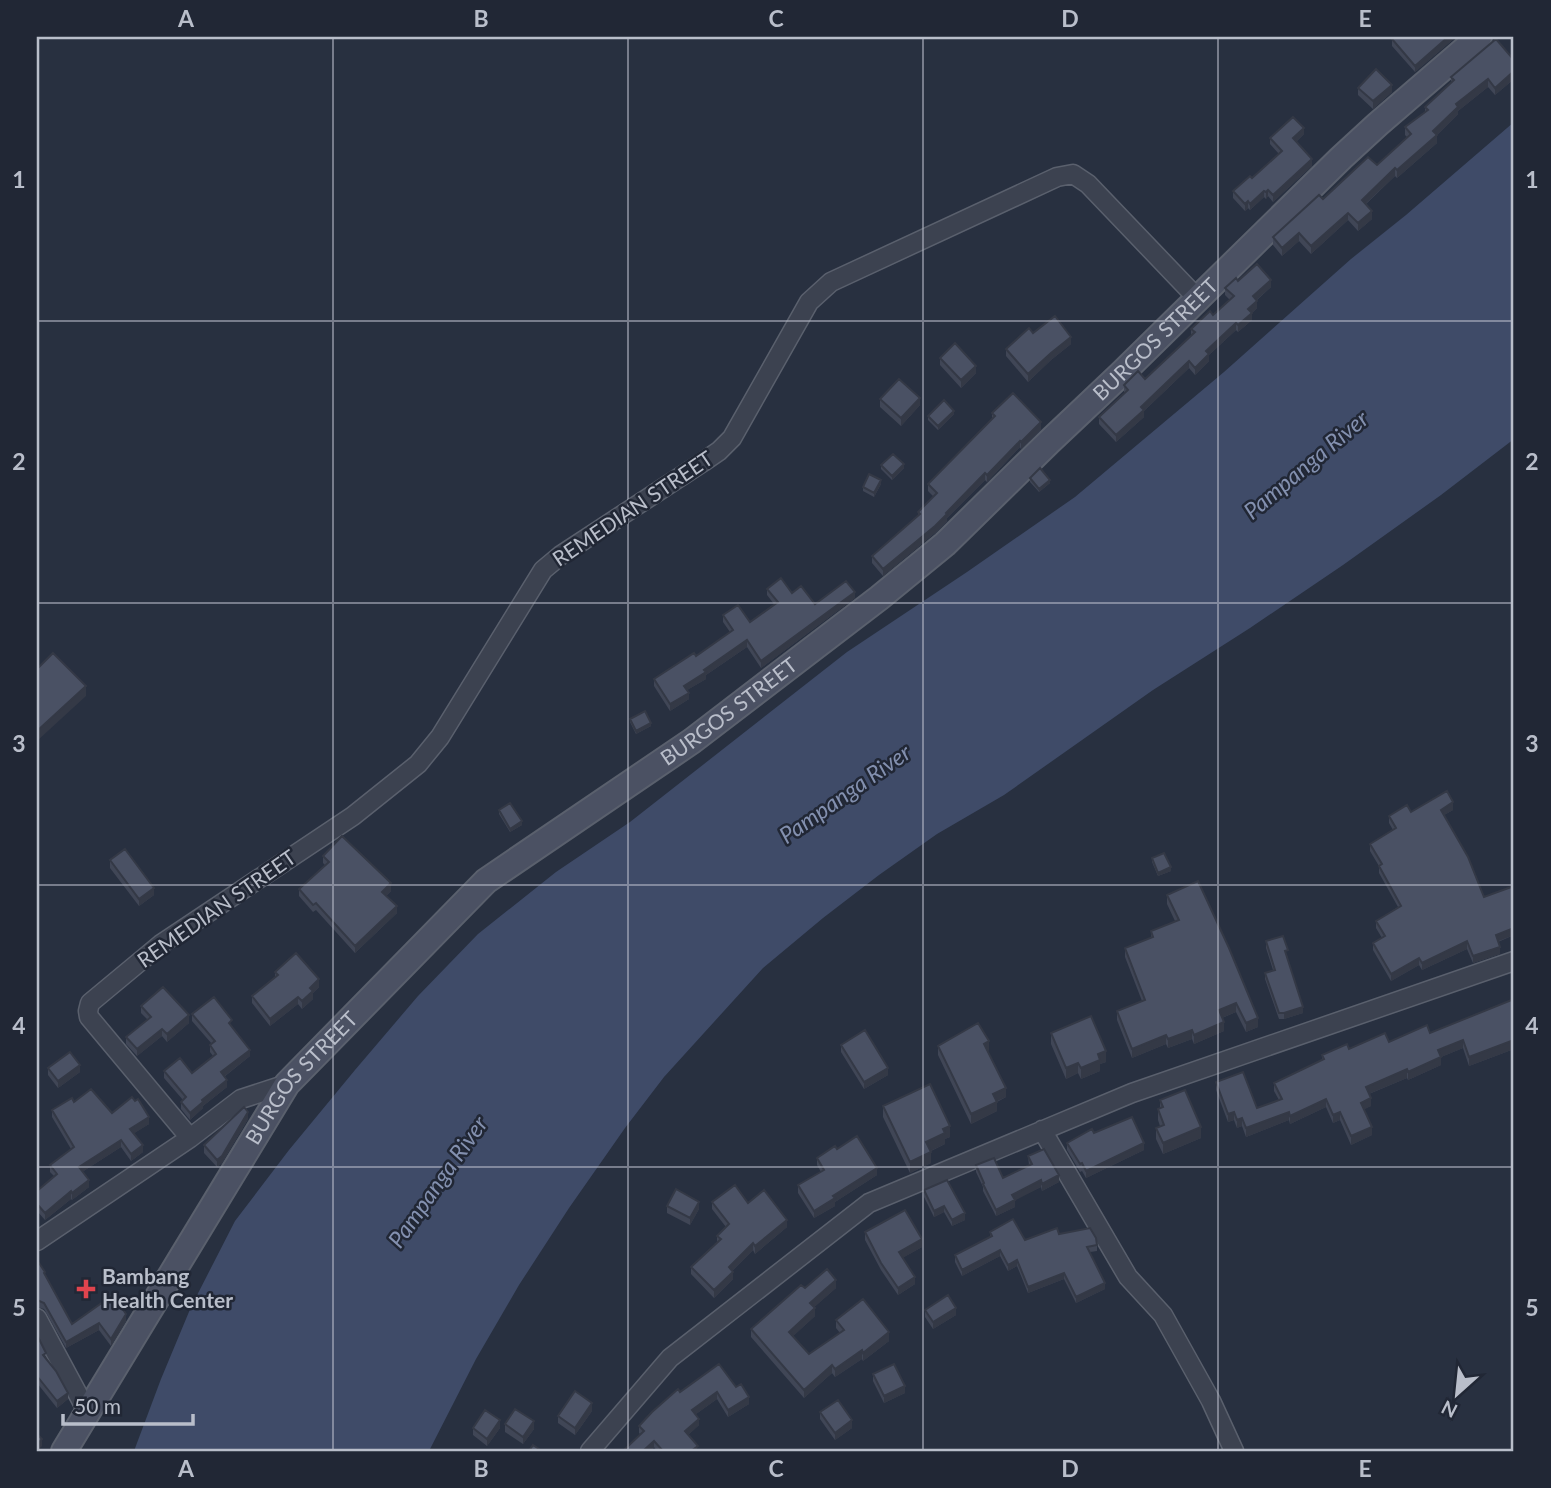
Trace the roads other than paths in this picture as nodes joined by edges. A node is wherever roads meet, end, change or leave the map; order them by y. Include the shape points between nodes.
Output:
1 (1479, 37) edge
2 (1198, 299) junction
3 (1514, 961) edge
4 (286, 1084) junction
5 (1042, 1130) junction
6 (190, 1138) junction
7 (37, 1241) edge
8 (37, 1318) edge
9 (89, 1413) junction
10 (64, 1451) edge
11 (590, 1451) edge
12 (1234, 1451) edge

1 - 2 street, BURGOS STREET via 1378,124
2 - 4 street, BURGOS STREET via 946,544 692,741 486,881
2 - 6 street, REMEDIAN STREET via 1088,184 1073,174 1057,177 831,282 808,302 732,438 719,451 543,570 440,737 418,764 353,816 161,944 90,1003 89,1017
3 - 5 street via 1132,1093
4 - 6 street via 241,1099
4 - 9 street, BURGOS STREET
5 - 11 street via 869,1203 670,1358
5 - 12 street via 1128,1277 1163,1315
6 - 7 street
8 - 9 street
9 - 10 street, BURGOS STREET

